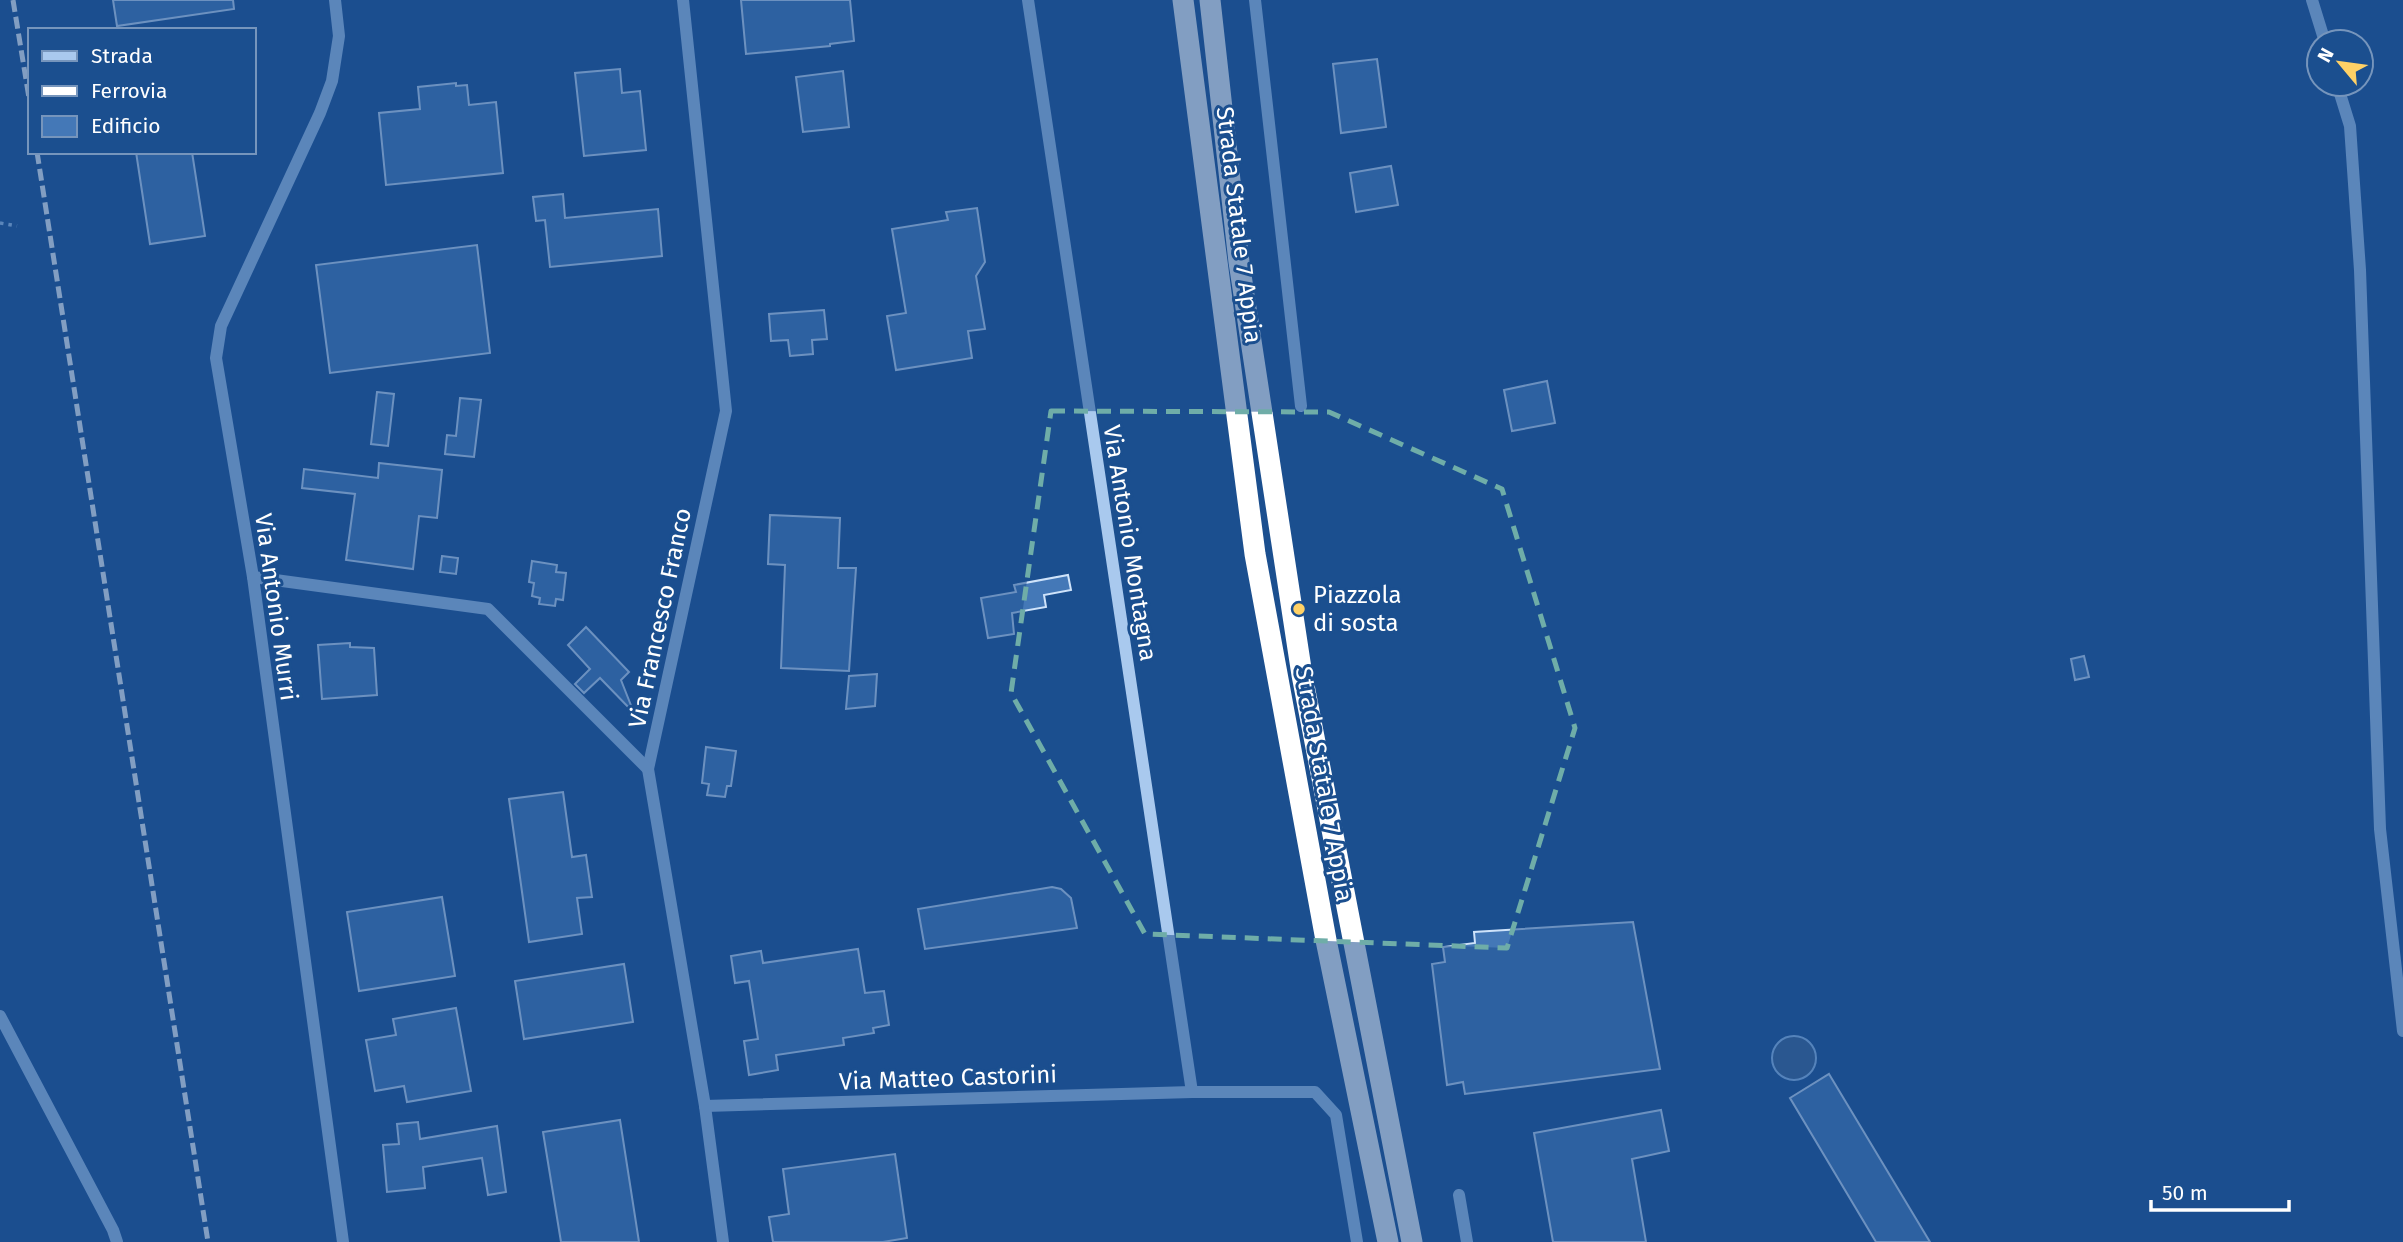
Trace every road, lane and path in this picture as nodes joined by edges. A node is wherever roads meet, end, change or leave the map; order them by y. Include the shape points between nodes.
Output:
1 (335, 0) edge
2 (683, 0) edge
3 (1028, 0) edge
4 (1183, 0) edge
5 (1210, 0) edge
6 (1255, 0) edge
7 (2312, 0) edge
8 (2321, 28) edge
9 (2341, 98) edge
10 (0, 223) edge
11 (17, 226) dead end
12 (1301, 406) dead end
13 (253, 578) junction
14 (648, 769) junction
15 (0, 1016) edge
16 (2403, 1031) edge
17 (1192, 1092) junction
18 (705, 1106) junction
19 (1459, 1195) dead end
20 (117, 1242) edge
21 (343, 1242) edge
22 (723, 1242) edge
23 (1357, 1242) edge
24 (1386, 1242) edge
25 (1412, 1242) edge
26 (1467, 1242) edge

1 - 13 street, Via Antonio Murri via 339,36 332,81 220,326 216,358
2 - 14 street, Via Francesco Franco via 726,411
3 - 17 street, Via Antonio Montagna
4 - 24 highway, Strada Statale 7 Appia via 1255,554
5 - 25 highway, Strada Statale 7 Appia via 1238,262 1300,661
6 - 12 street
7 - 8 street
9 - 16 street via 2350,126 2360,270 2380,830
10 - 11 path
13 - 14 street via 488,609
13 - 21 street, Via Antonio Murri
14 - 18 street, Via Francesco Franco
15 - 20 street
17 - 18 street, Via Matteo Castorini
17 - 23 street, Via Matteo Castorini via 1315,1092 1336,1115
18 - 22 street, Via Francesco Franco
19 - 26 street

